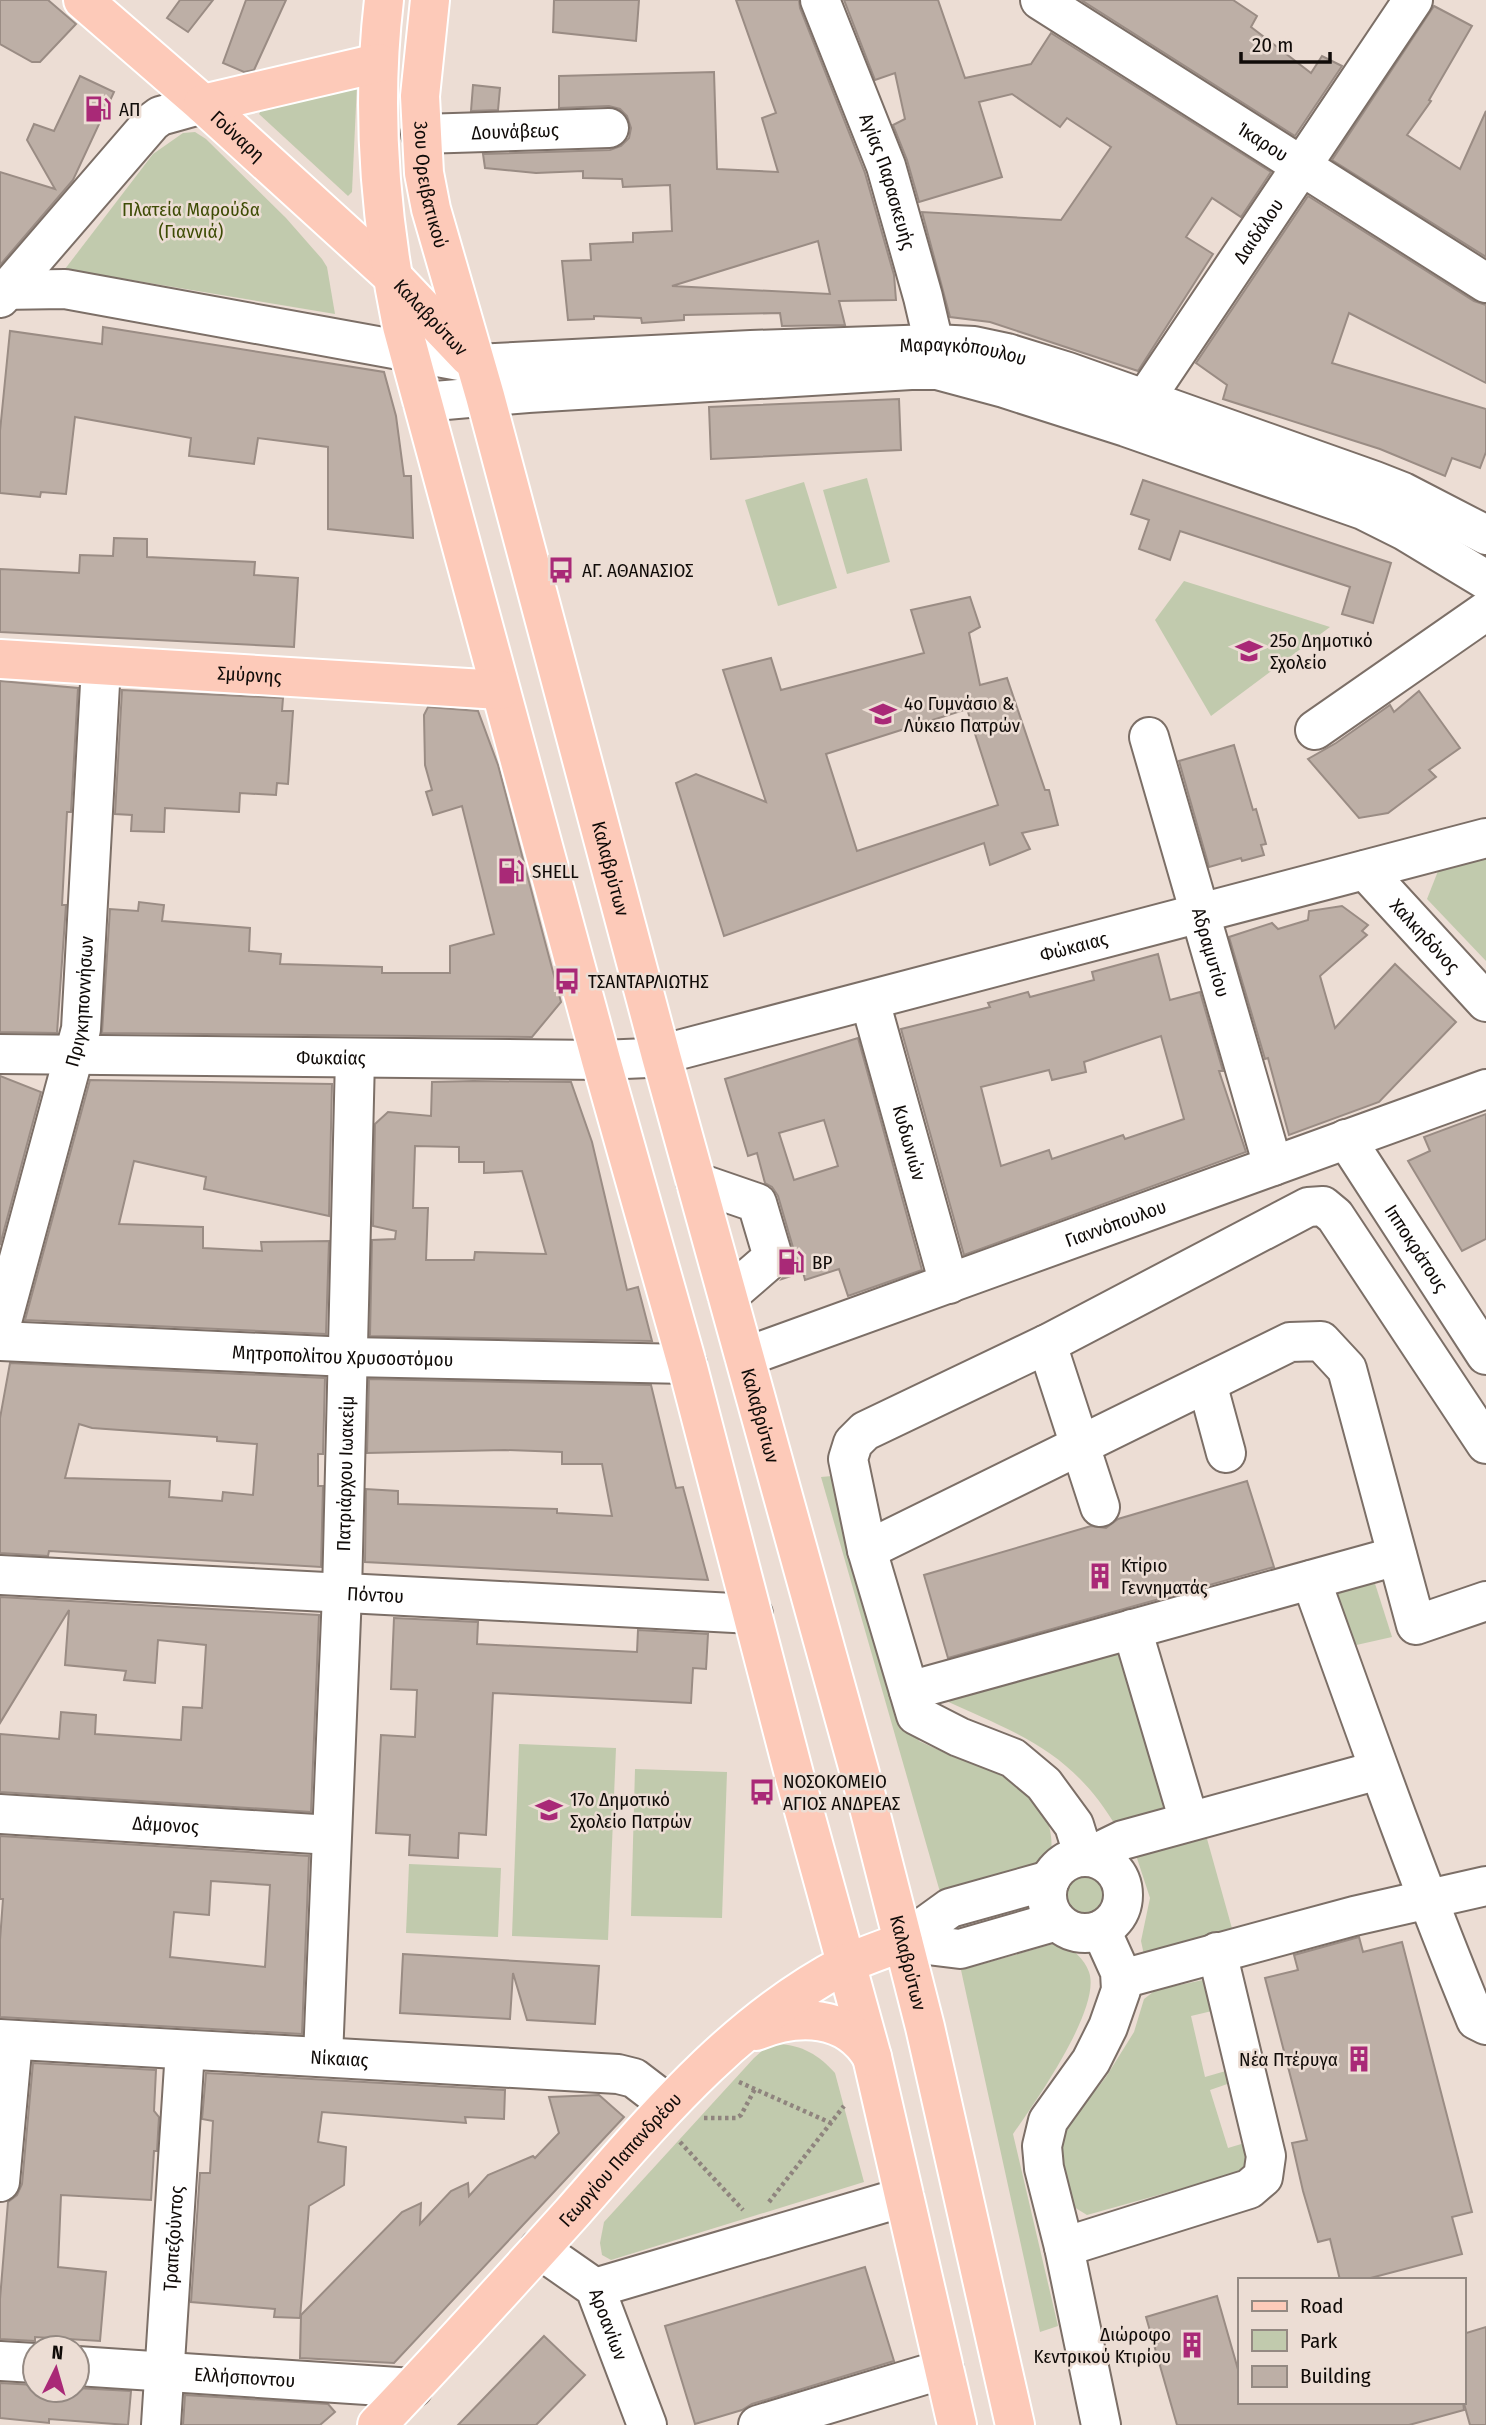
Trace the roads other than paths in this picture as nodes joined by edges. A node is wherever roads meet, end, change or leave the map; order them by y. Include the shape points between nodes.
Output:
1 (83, 0) edge
2 (384, 0) edge
3 (430, 0) edge
4 (820, 0) edge
5 (1040, 0) edge
6 (1413, 0) edge
7 (378, 63) junction
8 (204, 104) junction
9 (608, 128) dead end
10 (421, 134) junction
11 (1301, 166) junction
12 (391, 275) junction
13 (1486, 283) edge
14 (2, 293) edge
15 (408, 351) junction
16 (936, 357) junction
17 (480, 380) junction
18 (423, 402) junction
19 (1135, 413) junction
20 (1486, 535) edge
21 (1486, 580) edge
22 (1486, 611) edge
23 (0, 659) edge
24 (101, 666) junction
25 (500, 690) junction
26 (1315, 730) dead end
27 (1149, 737) dead end
28 (1486, 838) edge
29 (1365, 870) junction
30 (1198, 914) junction
31 (870, 1001) junction
32 (1486, 1002) edge
33 (0, 1054) edge
34 (75, 1055) junction
35 (661, 1056) junction
36 (355, 1058) junction
37 (601, 1060) junction
38 (1486, 1089) edge
39 (1346, 1139) junction
40 (1273, 1166) junction
41 (696, 1182) junction
42 (949, 1284) junction
43 (728, 1296) junction
44 (0, 1329) edge
45 (0, 1341) edge
46 (1047, 1344) junction
47 (1486, 1355) edge
48 (349, 1357) junction
49 (745, 1357) junction
50 (687, 1364) junction
51 (1207, 1383) junction
52 (1486, 1444) edge
53 (1080, 1446) junction
54 (1226, 1453) dead end
55 (1100, 1507) dead end
56 (867, 1550) junction
57 (1397, 1556) junction
58 (0, 1575) edge
59 (1311, 1580) junction
60 (342, 1592) junction
61 (1486, 1601) edge
62 (753, 1614) junction
63 (1132, 1629) junction
64 (909, 1691) junction
65 (1379, 1770) junction
66 (0, 1814) edge
67 (1189, 1821) junction
68 (331, 1835) junction
69 (1086, 1857) junction
70 (1050, 1880) junction
71 (1486, 1886) edge
72 (1429, 1899) junction
73 (1058, 1922) junction
74 (1101, 1930) junction
75 (903, 1942) junction
76 (1217, 1952) junction
77 (847, 1964) junction
78 (1122, 1979) junction
79 (1486, 2025) edge
80 (741, 2036) junction
81 (6, 2039) edge
82 (185, 2050) junction
83 (323, 2057) junction
84 (872, 2057) junction
85 (680, 2118) junction
86 (0, 2182) edge
87 (904, 2197) junction
88 (1064, 2247) junction
89 (539, 2249) junction
90 (595, 2288) junction
91 (0, 2361) edge
92 (21, 2362) edge
93 (91, 2367) edge
94 (944, 2369) junction
95 (165, 2371) junction
96 (413, 2388) junction
97 (161, 2425) edge
98 (377, 2425) edge
99 (647, 2425) edge
100 (758, 2425) edge
101 (957, 2425) edge
102 (1015, 2425) edge
103 (1101, 2425) edge

1 - 8 main road, Γούναρη
2 - 7 main road
3 - 10 main road, 3ου Ορειβατικού
4 - 16 street, Αγίας Παρασκευής via 886,166
5 - 11 street, Ίκαρου
6 - 11 street, Δαιδάλου
7 - 8 main road
7 - 12 main road via 380,161
8 - 12 main road, Γούναρη
8 - 14 street via 152,121
9 - 10 street, Δουνάβεως
10 - 17 main road, 3ου Ορειβατικού via 431,209
11 - 13 street, Ίκαρου
11 - 19 street, Δαιδάλου
12 - 15 main road, Καλαβρύτων
12 - 17 main road, Καλαβρύτων
14 - 15 street, Μαραγκόπουλου via 65,289
15 - 17 street, Μαραγκόπουλου
15 - 18 main road, Καλαβρύτων
16 - 17 street, Μαραγκόπουλου
16 - 19 street, Μαραγκόπουλου via 974,346 1007,353 1068,372
17 - 18 street, Μαραγκόπουλου
17 - 35 main road, Καλαβρύτων
18 - 25 main road, Καλαβρύτων
19 - 20 street, Μαραγκόπουλου via 1385,485
19 - 21 street, Μαραγκόπουλου via 1363,510
22 - 26 street
23 - 24 main road, Σμύρνης
24 - 25 main road, Σμύρνης
24 - 34 street, Πριγκηποννήσων via 83,1014
25 - 37 main road, Καλαβρύτων
27 - 30 street, Αδραμυτίου
28 - 29 street, Φώκαιας
29 - 30 street, Φώκαιας
29 - 32 street, Χαλκηδόνος
30 - 31 street, Φώκαιας
30 - 40 street, Αδραμυτίου
31 - 35 street, Φώκαιας
31 - 42 street, Κυδωνιών
33 - 34 street, Φωκαίας
34 - 36 street, Φωκαίας
34 - 44 street, Πριγκηποννήσων
35 - 37 street, Φωκαίας
35 - 41 main road, Καλαβρύτων
36 - 37 street, Φωκαίας
36 - 48 street, Πατριάρχου Ιωακείμ
37 - 50 main road, Καλαβρύτων
38 - 39 street, Γιαννόπουλου
39 - 40 street, Γιαννόπουλου
39 - 47 street, Ιπποκράτους
40 - 42 street, Γιαννόπουλου
41 - 43 main road, Καλαβρύτων
41 - 43 street via 757,1203 773,1257
42 - 49 street, Γιαννόπουλου
43 - 49 main road, Καλαβρύτων
45 - 48 street, Μητροπολίτου Χρυσοστόμου
46 - 52 street via 1308,1208 1323,1206 1335,1216
46 - 53 street
46 - 56 street via 865,1431 853,1443 848,1459
48 - 50 street, Μητροπολίτου Χρυσοστόμου
48 - 60 street, Πατριάρχου Ιωακείμ
49 - 75 main road, Καλαβρύτων
50 - 62 main road, Καλαβρύτων
51 - 53 street
51 - 54 street
51 - 57 street via 1290,1342 1321,1341 1347,1368
53 - 55 street
53 - 56 street
56 - 64 street
57 - 59 street
57 - 61 street via 1416,1625
58 - 60 street, Πόντου
59 - 63 street
59 - 65 street
60 - 62 street, Πόντου
60 - 68 street, Πατριάρχου Ιωακείμ
62 - 77 main road, Καλαβρύτων
63 - 64 street
63 - 67 street
64 - 69 street via 916,1715 1013,1758 1044,1784 1074,1825
65 - 67 street
65 - 72 street
66 - 68 street, Δάμονος
67 - 69 street via 1123,1840
68 - 83 street, Πατριάρχου Ιωακείμ
69 - 70 street via 1066,1862
69 - 74 street via 1110,1867 1122,1888 1118,1913
70 - 73 street via 1047,1902
70 - 75 street via 950,1908
71 - 72 street
72 - 76 street
72 - 79 street via 1476,2020
73 - 74 street via 1078,1933
73 - 75 street via 960,1949
74 - 78 street
75 - 77 main road, Γεωργίου Παπανδρέου
75 - 102 main road, Καλαβρύτων
76 - 78 street
76 - 88 street via 1266,2156 1263,2177 1249,2189
77 - 80 main road, Γεωργίου Παπανδρέου via 801,1990
77 - 84 main road, Καλαβρύτων
78 - 88 street via 1105,2034 1044,2133 1042,2159
80 - 84 main road via 789,2021 828,2022 850,2032
80 - 85 main road, Γεωργίου Παπανδρέου
81 - 82 street, Νίκαιας
81 - 86 street
82 - 83 street, Νίκαιας
82 - 95 street, Τραπεζούντος
83 - 85 street, Νίκαιας via 618,2074 634,2078
84 - 87 main road, Καλαβρύτων
85 - 89 main road, Γεωργίου Παπανδρέου
87 - 90 street
87 - 94 main road, Καλαβρύτων
88 - 103 street
89 - 90 street, Αροανίων
89 - 96 main road, Γεωργίου Παπανδρέου
90 - 99 street, Αροανίων
91 - 92 street
93 - 95 street, Ελλήσποντου
94 - 100 street
94 - 101 main road, Καλαβρύτων
95 - 96 street, Ελλήσποντου
95 - 97 street, Τραπεζούντος
96 - 98 main road, Γεωργίου Παπανδρέου

